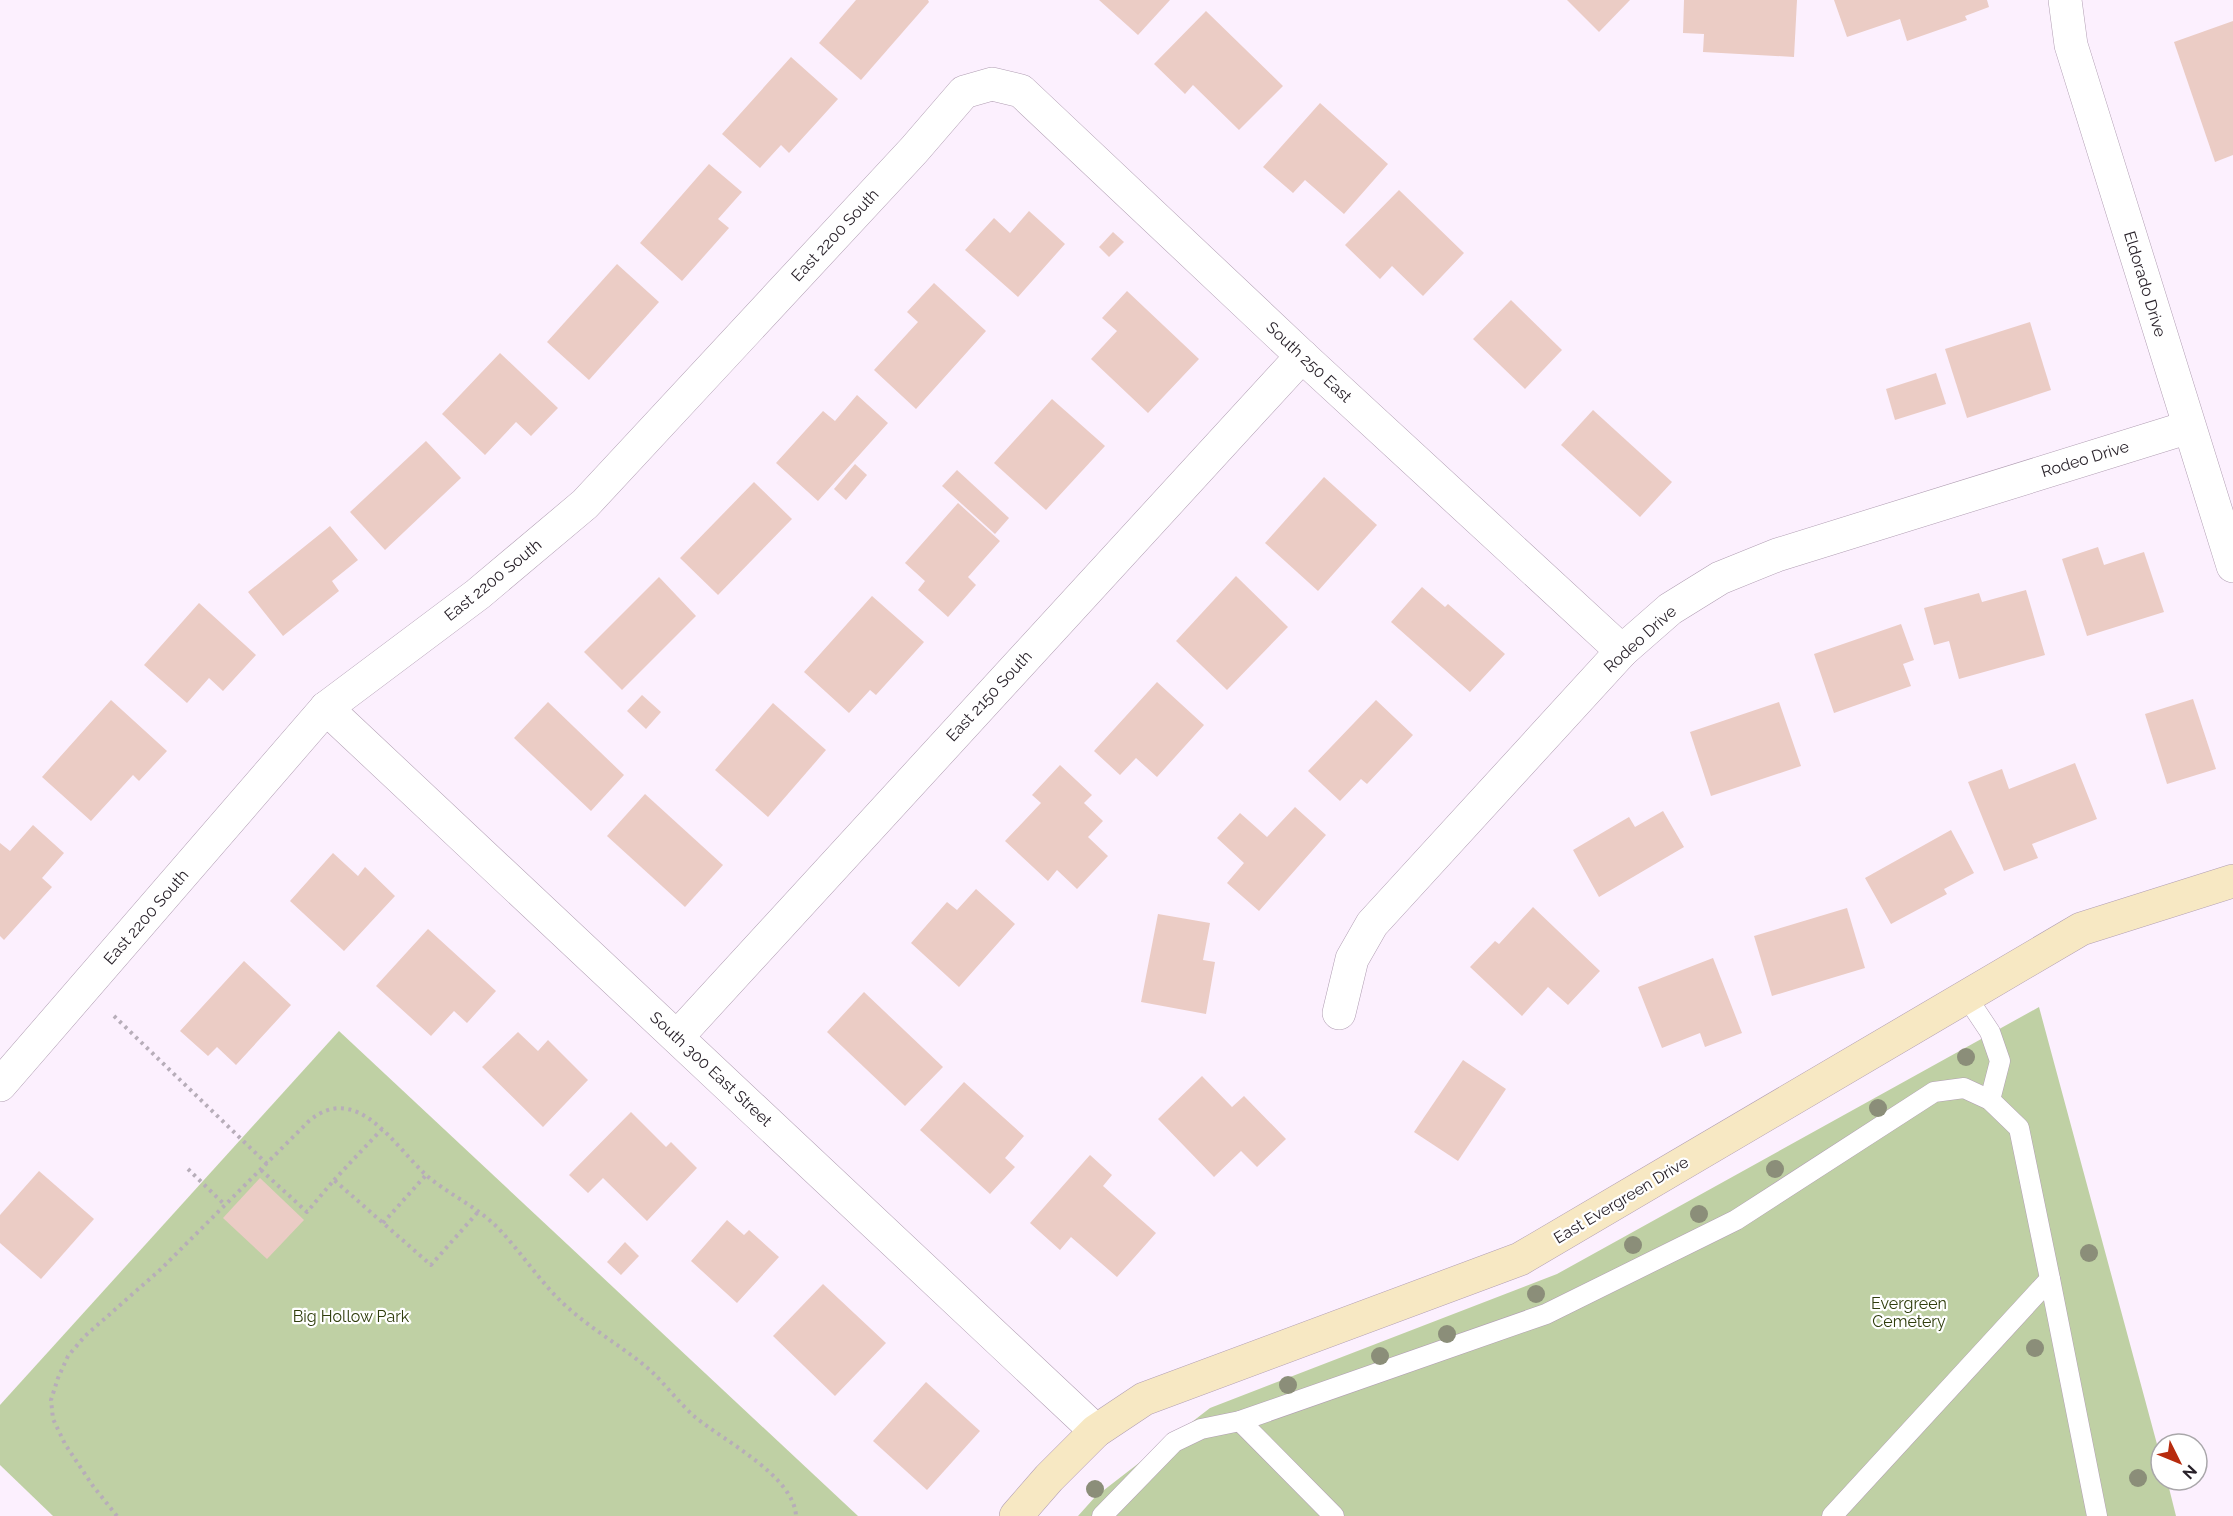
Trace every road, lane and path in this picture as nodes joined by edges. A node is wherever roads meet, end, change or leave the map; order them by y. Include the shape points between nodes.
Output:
1 (2065, 0) edge
2 (992, 84) joint
3 (1302, 356) junction
4 (2189, 427) junction
5 (2233, 566) edge
6 (1622, 651) junction
7 (326, 708) junction
8 (2233, 881) edge
9 (1966, 996) junction
10 (1339, 1012) dead end
11 (114, 1016) dead end
12 (677, 1037) junction
13 (0, 1085) edge
14 (1990, 1100) junction
15 (382, 1128) junction
16 (267, 1164) junction
17 (188, 1169) dead end
18 (261, 1170) junction
19 (426, 1175) junction
20 (334, 1180) junction
21 (224, 1204) junction
22 (478, 1212) junction
23 (383, 1223) junction
24 (2050, 1279) junction
25 (1240, 1420) junction
26 (1096, 1431) junction
27 (117, 1516) edge
28 (796, 1516) edge
29 (1016, 1516) edge
30 (1102, 1516) edge
31 (1334, 1516) edge
32 (1832, 1516) edge
33 (2097, 1516) edge

1 - 4 street, Eldorado Drive via 2070,45
2 - 3 street, South 250 East via 1022,91
2 - 7 street, East 2200 South via 964,92 585,504 478,594
3 - 6 street, South 250 East
3 - 12 street, East 2150 South
4 - 5 street, Eldorado Drive
4 - 6 street, Rodeo Drive via 1777,555 1710,584 1670,609
6 - 10 street, Rodeo Drive via 1372,924 1352,959
7 - 12 street, South 300 East Street
7 - 13 street, East 2200 South
8 - 9 street, East Evergreen Drive via 2081,929
9 - 14 lane via 1990,1032 2000,1061
9 - 26 street, East Evergreen Drive via 1520,1259 1144,1399
11 - 16 path
12 - 26 street, South 300 East Street
14 - 24 lane via 2019,1128
14 - 25 lane via 1964,1088 1934,1092 1736,1220 1546,1314
15 - 16 path via 350,1108 327,1109 309,1121
15 - 19 path
15 - 20 path
16 - 18 path
17 - 21 path
18 - 20 path via 307,1212
18 - 21 path
19 - 22 path
19 - 23 path
20 - 23 path
21 - 27 path via 161,1269 85,1336 68,1356 58,1378 51,1400 53,1419 65,1444
22 - 23 path via 431,1265
22 - 28 path via 508,1239 572,1312 646,1367 695,1416 765,1469 790,1494
24 - 32 lane
24 - 33 lane
25 - 30 lane via 1201,1429 1174,1442
25 - 31 lane
26 - 29 street, East Evergreen Drive

